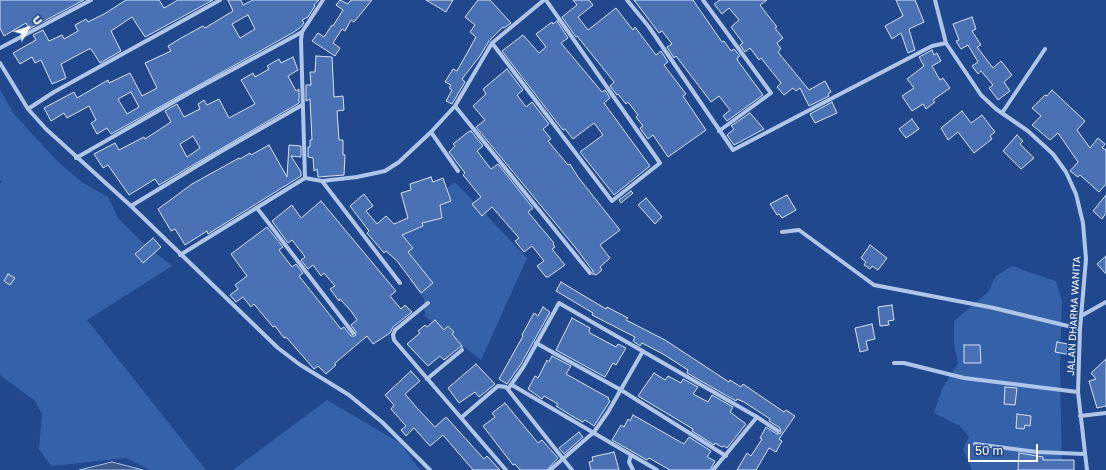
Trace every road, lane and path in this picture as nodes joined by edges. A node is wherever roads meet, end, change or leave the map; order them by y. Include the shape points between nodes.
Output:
1 (91, 0) edge
2 (220, 0) edge
3 (323, 0) edge
4 (545, 0) edge
5 (627, 0) edge
6 (703, 0) edge
7 (935, 0) edge
8 (302, 32) junction
9 (492, 43) junction
10 (946, 43) junction
11 (0, 48) edge
12 (1045, 49) dead end
13 (0, 63) edge
14 (302, 105) junction
15 (455, 106) junction
16 (28, 109) junction
17 (1002, 113) junction
18 (719, 131) junction
19 (431, 132) junction
20 (76, 158) junction
21 (458, 171) dead end
22 (305, 178) junction
23 (322, 181) junction
24 (131, 206) junction
25 (257, 208) junction
26 (782, 232) dead end
27 (180, 255) junction
28 (590, 273) dead end
29 (400, 283) dead end
30 (1106, 302) edge
31 (428, 303) dead end
32 (1081, 316) junction
33 (1080, 329) junction
34 (353, 333) dead end
35 (536, 343) junction
36 (462, 350) dead end
37 (643, 351) junction
38 (894, 363) dead end
39 (427, 379) junction
40 (512, 385) junction
41 (508, 389) junction
42 (621, 390) junction
43 (1078, 392) junction
44 (1106, 413) edge
45 (1080, 416) junction
46 (757, 417) junction
47 (462, 418) junction
48 (594, 432) junction
49 (778, 432) dead end
50 (975, 444) dead end
51 (1084, 454) junction
52 (632, 455) junction
53 (726, 456) junction
54 (564, 459) junction
55 (430, 470) edge
56 (506, 470) edge
57 (550, 470) edge
58 (572, 470) edge
59 (633, 470) edge
60 (657, 470) edge
61 (713, 470) edge
62 (1087, 470) edge

1 - 11 street
2 - 16 street
3 - 8 street
4 - 9 street
4 - 9 street via 660,163 612,201
5 - 18 street via 649,27
6 - 18 street via 771,93
7 - 10 street, JALAN DHARMA WANITA
8 - 14 street
8 - 20 street
9 - 15 street
10 - 17 street, JALAN DHARMA WANITA via 981,95
10 - 18 street via 932,46 733,150
12 - 17 street
13 - 16 street
14 - 22 street
14 - 24 street
15 - 19 street
15 - 28 street
16 - 20 street
17 - 32 street, JALAN DHARMA WANITA via 1028,131 1053,154 1066,172 1076,194 1083,223 1086,259
19 - 21 street
19 - 23 street via 408,155 384,171
20 - 24 street
22 - 23 street
22 - 25 street
23 - 29 street
24 - 27 street
25 - 27 street
25 - 34 street
26 - 33 street via 799,230 874,285 994,308
27 - 55 street via 278,348 366,409 407,445
30 - 32 street
31 - 39 street via 393,335 396,343
32 - 33 street, JALAN DHARMA WANITA
33 - 43 street, JALAN DHARMA WANITA
35 - 37 street via 559,303
35 - 40 street
35 - 42 street
36 - 39 street
37 - 42 street
37 - 46 street
38 - 43 street via 904,363 964,378
39 - 47 street
40 - 41 street
40 - 48 street
41 - 47 street via 498,386
41 - 54 street
42 - 48 street
42 - 53 street
43 - 45 street, JALAN DHARMA WANITA
44 - 45 street
45 - 51 street, JALAN DHARMA WANITA
46 - 49 street
46 - 53 street
47 - 56 street
48 - 52 street
48 - 54 street
50 - 51 street via 1037,452
51 - 62 street, JALAN DHARMA WANITA
52 - 59 street via 629,463
52 - 60 street
53 - 61 street
54 - 57 street
54 - 58 street

